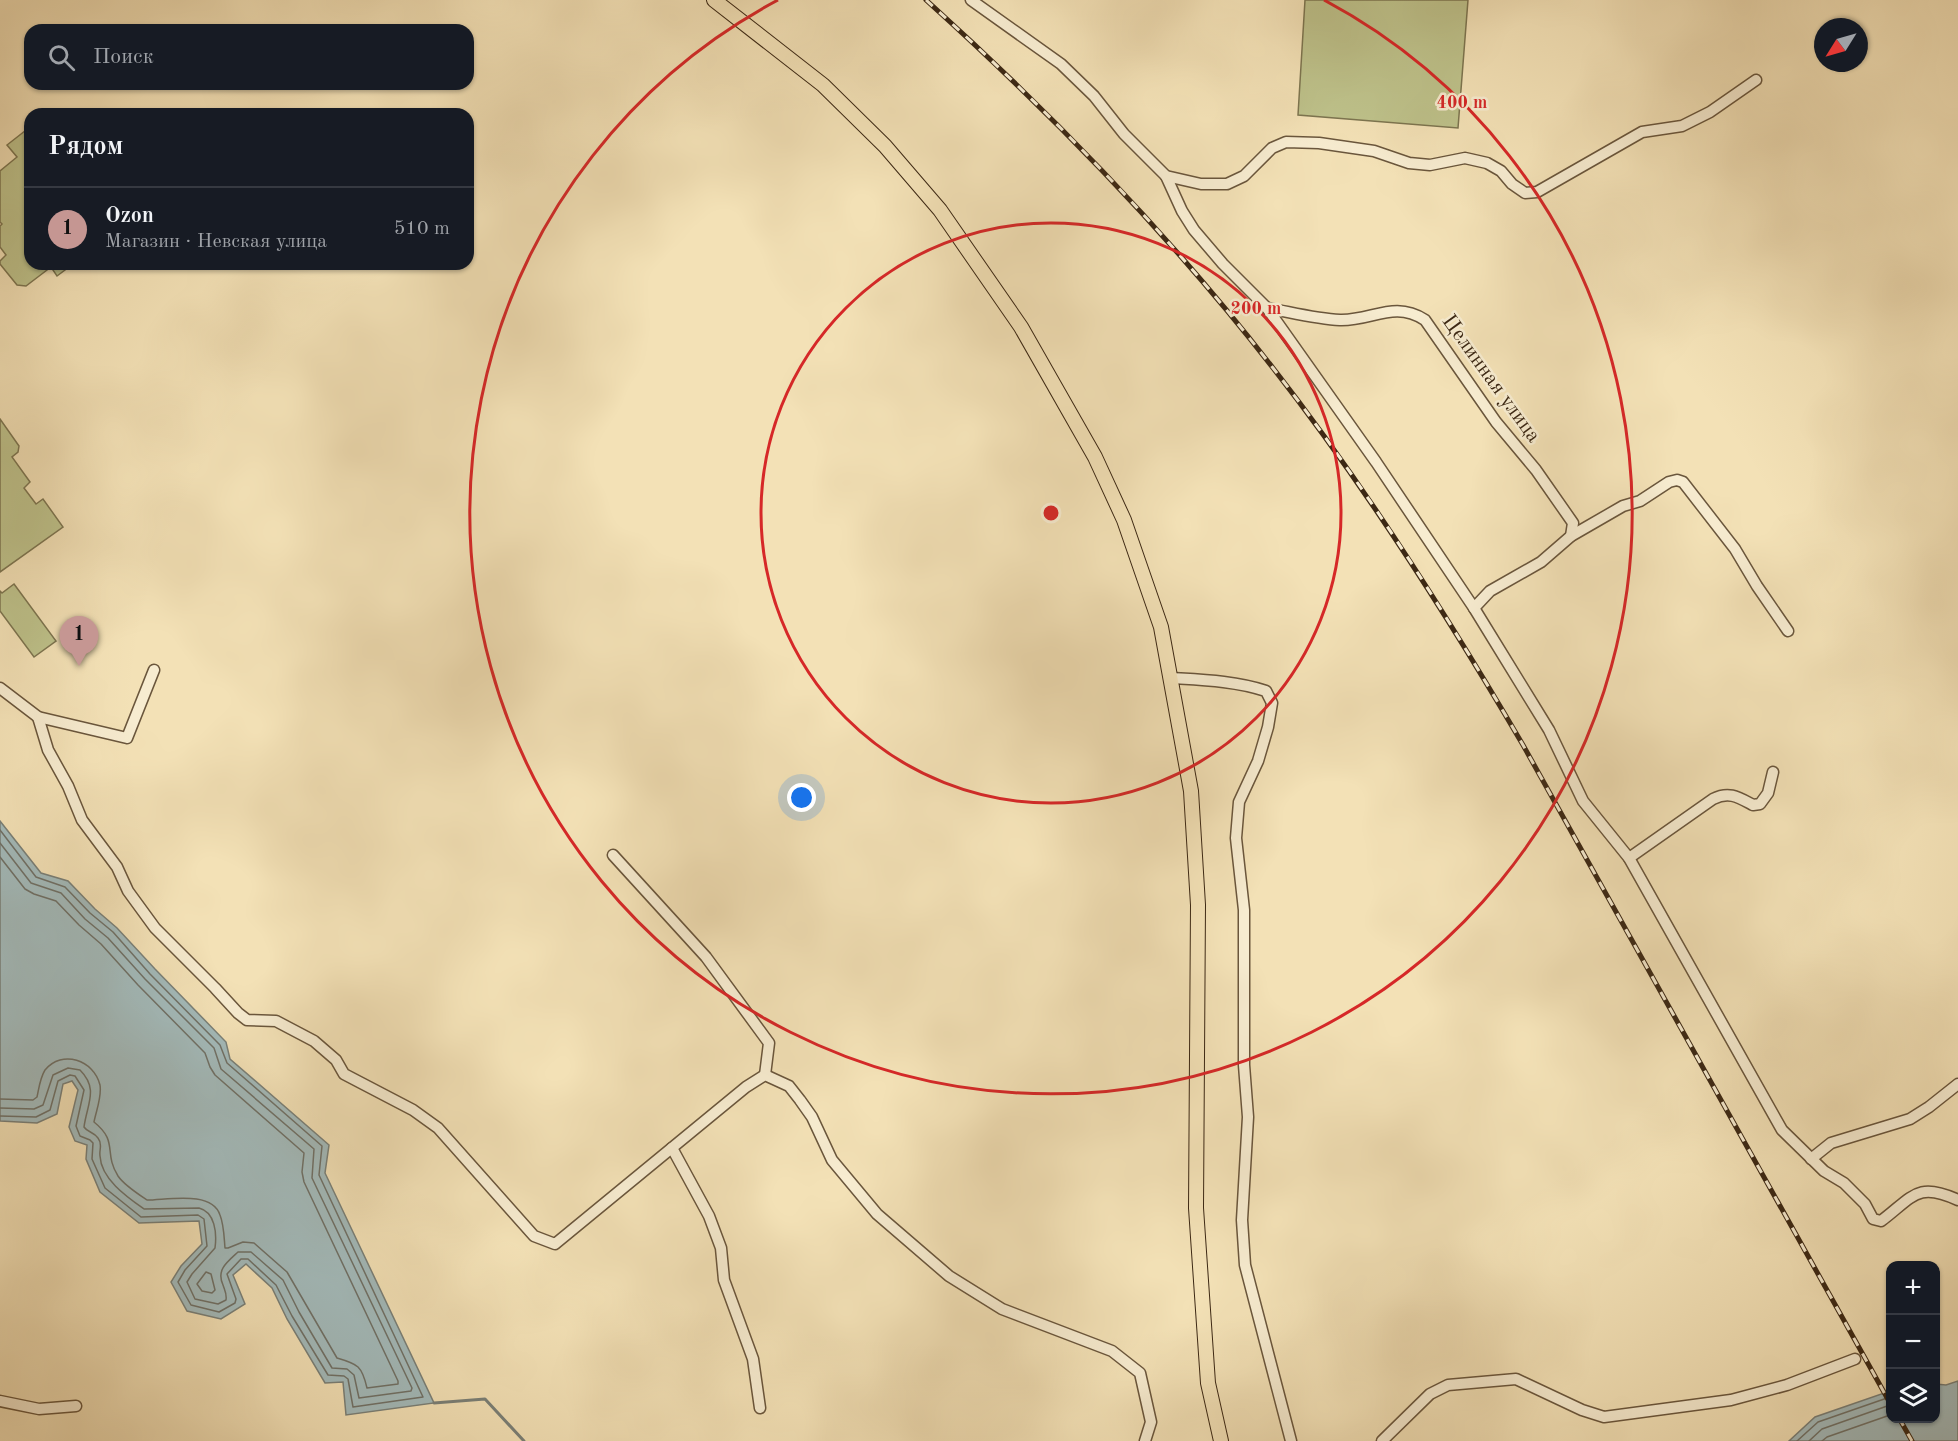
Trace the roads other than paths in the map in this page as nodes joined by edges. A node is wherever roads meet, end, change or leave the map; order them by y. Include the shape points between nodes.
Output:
1 (714, 0) edge
2 (971, 0) edge
3 (1756, 80) dead end
4 (1166, 176) junction
5 (1267, 308) junction
6 (1572, 536) junction
7 (1474, 608) junction
8 (1788, 631) dead end
9 (154, 670) dead end
10 (1170, 678) junction
11 (0, 688) edge
12 (38, 717) junction
13 (1773, 771) dead end
14 (613, 855) dead end
15 (1629, 858) junction
16 (765, 1076) junction
17 (1958, 1084) edge
18 (672, 1148) junction
19 (1811, 1159) junction
20 (1958, 1200) edge
21 (1855, 1359) dead end
22 (0, 1401) edge
23 (76, 1406) dead end
24 (760, 1408) dead end
25 (1145, 1441) edge
26 (1221, 1441) edge
27 (1291, 1441) edge
28 (1382, 1441) edge

1 - 10 main road via 823,85 885,146 940,210 1021,327 1095,457 1124,520 1161,627
2 - 4 street via 1061,64
3 - 4 street via 1710,112 1682,126 1642,132 1537,192 1525,193 1501,171 1465,158 1430,165 1409,163 1374,152 1319,143 1286,142 1272,148 1244,176 1227,184 1201,184
4 - 5 street via 1194,230
5 - 6 street, Целинная улица via 1341,320 1393,310 1414,313 1425,320 1573,523
5 - 7 street
6 - 7 street via 1541,562 1490,591
6 - 8 street via 1669,482 1683,482 1735,549
7 - 15 street via 1549,730 1583,801
9 - 12 street via 127,738
10 - 26 main road via 1191,791 1198,904 1196,1208 1208,1383
10 - 27 street via 1251,686 1266,691 1272,703 1258,761 1239,802 1236,838 1244,910 1248,1117 1242,1220 1245,1265
11 - 12 street
12 - 18 street via 48,750 82,820 155,928 247,1020 276,1021 314,1041 336,1060 344,1074 413,1110 438,1128 534,1236 555,1244
13 - 15 street via 1768,793 1760,804 1723,794
14 - 16 street via 706,957 769,1043
15 - 19 street via 1782,1130
16 - 18 street
16 - 25 street via 789,1086 812,1117 832,1160 877,1214 949,1276 1002,1309 1112,1351 1140,1373 1151,1422
17 - 19 street via 1910,1119 1831,1143
18 - 24 street via 709,1216 721,1248 724,1280 753,1359
19 - 20 street via 1844,1183 1865,1204 1873,1219 1881,1221 1927,1190
21 - 28 street via 1787,1385 1731,1400 1604,1417 1516,1378 1448,1385 1430,1394
22 - 23 street via 39,1409

